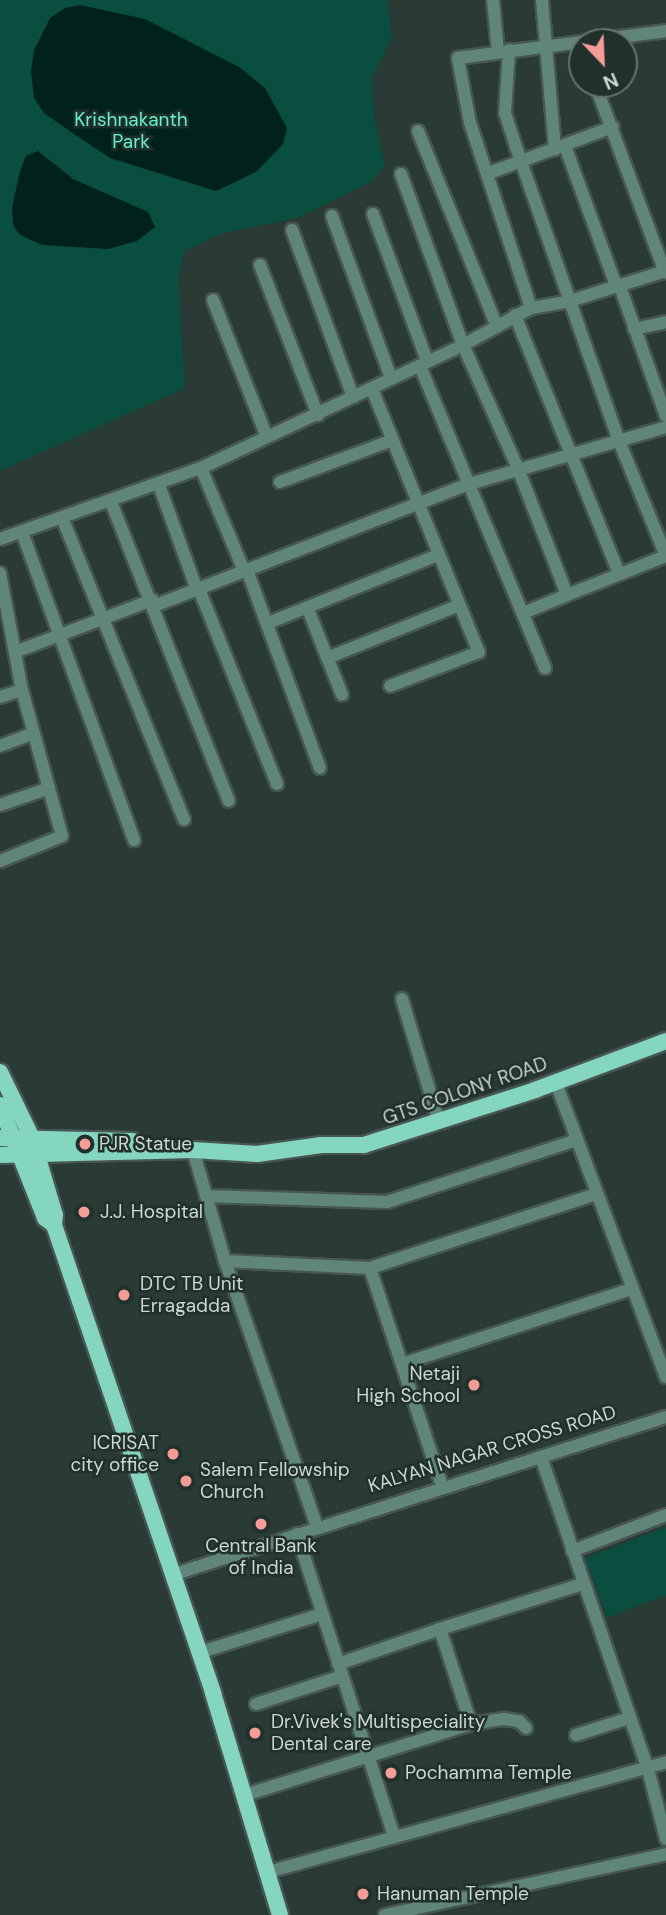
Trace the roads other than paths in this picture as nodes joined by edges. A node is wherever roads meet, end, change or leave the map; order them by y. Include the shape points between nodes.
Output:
1 (493, 0) edge
2 (542, 0) edge
3 (666, 31) edge
4 (638, 35) edge
5 (568, 44) edge
6 (549, 46) junction
7 (503, 51) junction
8 (601, 98) edge
9 (613, 127) junction
10 (418, 131) dead end
11 (560, 147) junction
12 (522, 161) junction
13 (489, 173) junction
14 (401, 174) dead end
15 (373, 214) dead end
16 (332, 216) dead end
17 (292, 230) dead end
18 (260, 265) dead end
19 (665, 271) edge
20 (617, 285) junction
21 (213, 300) dead end
22 (570, 301) junction
23 (531, 308) junction
24 (515, 315) junction
25 (666, 322) edge
26 (497, 327) junction
27 (634, 329) junction
28 (463, 345) junction
29 (423, 362) junction
30 (391, 378) junction
31 (372, 389) junction
32 (352, 397) junction
33 (318, 415) junction
34 (666, 416) edge
35 (666, 427) edge
36 (267, 437) junction
37 (390, 441) junction
38 (619, 441) junction
39 (572, 457) junction
40 (201, 468) junction
41 (519, 471) junction
42 (281, 482) dead end
43 (469, 484) junction
44 (159, 485) junction
45 (111, 502) junction
46 (415, 504) junction
47 (63, 520) junction
48 (22, 532) junction
49 (0, 539) edge
50 (438, 555) junction
51 (666, 556) edge
52 (246, 570) junction
53 (0, 573) edge
54 (619, 574) junction
55 (198, 589) junction
56 (567, 595) junction
57 (153, 603) junction
58 (457, 606) junction
59 (308, 609) junction
60 (523, 613) junction
61 (102, 620) junction
62 (268, 623) junction
63 (59, 638) junction
64 (9, 646) edge
65 (327, 658) junction
66 (545, 667) dead end
67 (390, 686) dead end
68 (22, 690) junction
69 (342, 695) dead end
70 (0, 697) edge
71 (34, 733) junction
72 (0, 746) edge
73 (320, 768) dead end
74 (277, 784) dead end
75 (49, 788) junction
76 (229, 801) dead end
77 (0, 805) edge
78 (184, 820) dead end
79 (134, 840) dead end
80 (0, 861) edge
81 (402, 999) dead end
82 (666, 1041) edge
83 (0, 1072) edge
84 (556, 1083) junction
85 (0, 1105) edge
86 (439, 1122) junction
87 (7, 1137) edge
88 (578, 1140) junction
89 (34, 1146) junction
90 (193, 1150) junction
91 (271, 1150) junction
92 (19, 1153) junction
93 (0, 1155) edge
94 (597, 1194) junction
95 (206, 1196) junction
96 (54, 1226) junction
97 (225, 1261) junction
98 (370, 1268) junction
99 (632, 1289) junction
100 (405, 1363) junction
101 (666, 1377) edge
102 (666, 1417) edge
103 (541, 1457) junction
104 (442, 1486) junction
105 (666, 1515) edge
106 (317, 1526) junction
107 (297, 1534) junction
108 (572, 1551) junction
109 (172, 1575) junction
110 (583, 1584) junction
111 (322, 1614) junction
112 (440, 1629) junction
113 (198, 1653) junction
114 (340, 1670) junction
115 (256, 1704) dead end
116 (629, 1718) junction
117 (471, 1724) junction
118 (526, 1728) dead end
119 (576, 1735) dead end
120 (368, 1756) junction
121 (666, 1762) edge
122 (648, 1769) junction
123 (245, 1795) junction
124 (394, 1837) junction
125 (666, 1839) edge
126 (666, 1854) edge
127 (268, 1872) junction
128 (280, 1915) edge
129 (384, 1915) edge

1 - 7 street
2 - 6 street
3 - 4 street
5 - 6 street
6 - 7 street
6 - 11 street via 548,104
7 - 12 street via 505,113
7 - 13 street via 458,58 470,123
8 - 9 street
9 - 11 street
9 - 19 street
10 - 26 street
11 - 12 street
11 - 20 street
12 - 13 street
12 - 22 street
13 - 23 street
14 - 28 street
15 - 29 street
16 - 30 street
17 - 32 street
18 - 33 street
19 - 20 street
20 - 22 street
20 - 27 street
21 - 36 street
22 - 23 street
22 - 38 street
23 - 24 street
24 - 26 street
24 - 39 street
25 - 27 street
26 - 28 street
27 - 34 street
28 - 29 street
28 - 41 street
29 - 30 street
29 - 43 street
30 - 31 street
31 - 32 street
31 - 37 street
32 - 33 street
33 - 36 street
35 - 38 street
36 - 40 street
37 - 42 street
37 - 46 street
38 - 39 street
38 - 51 street
39 - 41 street
39 - 54 street
40 - 44 street
40 - 52 street
41 - 43 street
41 - 56 street
43 - 46 street
43 - 60 street
44 - 45 street
44 - 55 street
45 - 47 street
45 - 57 street
46 - 50 street
46 - 52 street
47 - 48 street
47 - 61 street
48 - 49 street
48 - 63 street
50 - 58 street
50 - 59 street
51 - 54 street
52 - 55 street
52 - 62 street
53 - 64 street
54 - 56 street
55 - 57 street
55 - 74 street
56 - 60 street
57 - 61 street
57 - 76 street
58 - 65 street
58 - 67 street via 479,652
59 - 62 street
59 - 65 street
60 - 66 street
61 - 63 street
61 - 78 street
62 - 73 street
63 - 64 street
63 - 79 street
64 - 68 street
65 - 69 street
68 - 70 street
68 - 71 street
71 - 72 street
71 - 75 street
75 - 77 street
75 - 80 street via 62,836
81 - 86 street
82 - 84 main road, GTS COLONY ROAD
83 - 89 main road
84 - 86 main road, GTS COLONY ROAD
84 - 88 street
85 - 87 main road
86 - 91 main road, GTS COLONY ROAD via 364,1145
87 - 89 main road
87 - 92 main road
88 - 94 street
88 - 95 street via 387,1202
89 - 90 main road, GTS COLONY ROAD
89 - 91 main road, GTS COLONY ROAD via 259,1145
89 - 92 main road
89 - 96 main road via 55,1215
90 - 91 main road, GTS COLONY ROAD
90 - 95 street
92 - 93 main road
92 - 96 main road via 45,1218
94 - 98 street
94 - 99 street
95 - 97 street
96 - 109 main road
97 - 98 street
97 - 106 street
98 - 100 street
99 - 100 street
99 - 101 street
100 - 104 street
102 - 103 street, KALYAN NAGAR CROSS ROAD
103 - 104 street, KALYAN NAGAR CROSS ROAD
103 - 108 street
104 - 106 street, KALYAN NAGAR CROSS ROAD
105 - 108 street
106 - 107 street, KALYAN NAGAR CROSS ROAD
107 - 109 street, KALYAN NAGAR CROSS ROAD
107 - 111 street
108 - 110 street
109 - 113 main road
110 - 112 street
110 - 116 street
111 - 113 street
111 - 114 street
112 - 114 street
112 - 117 street
113 - 123 main road
114 - 115 street
114 - 120 street
116 - 119 street
116 - 122 street
117 - 118 street via 505,1719 519,1721
117 - 120 street
120 - 123 street
120 - 124 street
121 - 122 street
122 - 124 street
122 - 125 street
123 - 127 main road
124 - 127 street
126 - 129 street
127 - 128 main road

